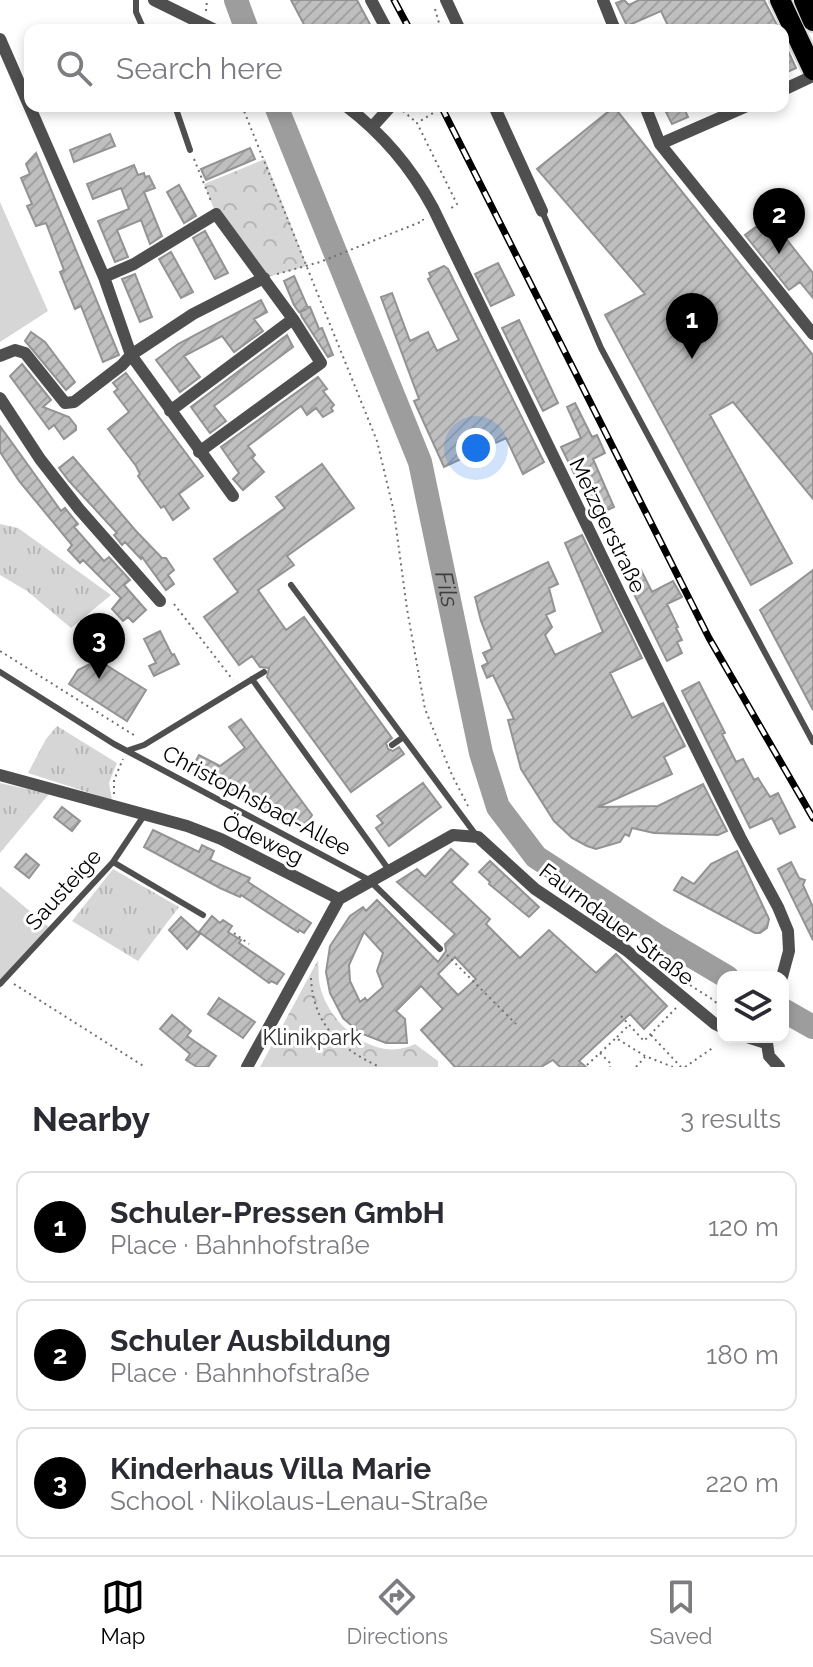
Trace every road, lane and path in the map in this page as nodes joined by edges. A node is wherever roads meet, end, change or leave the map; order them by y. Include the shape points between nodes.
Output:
1 (136, 0) edge
2 (154, 0) edge
3 (371, 0) edge
4 (603, 0) edge
5 (780, 0) edge
6 (804, 0) edge
7 (441, 3) edge
8 (813, 21) edge
9 (141, 24) edge
10 (203, 24) edge
11 (384, 24) edge
12 (439, 24) edge
13 (456, 24) edge
14 (613, 24) edge
15 (0, 39) edge
16 (813, 73) edge
17 (789, 87) edge
18 (24, 94) edge
19 (32, 112) edge
20 (177, 112) edge
21 (244, 112) edge
22 (354, 112) edge
23 (386, 112) edge
24 (404, 112) edge
25 (497, 112) edge
26 (647, 112) edge
27 (733, 112) edge
28 (417, 123) dead end
29 (373, 126) junction
30 (660, 144) junction
31 (190, 150) joint
32 (542, 211) joint
33 (216, 214) junction
34 (362, 246) dead end
35 (307, 266) junction
36 (104, 277) junction
37 (264, 278) junction
38 (293, 319) junction
39 (813, 334) edge
40 (131, 355) junction
41 (0, 356) edge
42 (0, 398) edge
43 (170, 411) junction
44 (199, 452) junction
45 (233, 496) dead end
46 (291, 585) dead end
47 (160, 601) joint
48 (0, 651) edge
49 (0, 672) edge
50 (264, 672) dead end
51 (252, 679) junction
52 (226, 687) dead end
53 (140, 738) dead end
54 (402, 738) junction
55 (813, 742) edge
56 (392, 745) dead end
57 (128, 750) junction
58 (0, 775) edge
59 (119, 806) junction
60 (471, 812) dead end
61 (146, 813) junction
62 (478, 837) junction
63 (113, 862) junction
64 (389, 870) junction
65 (369, 880) junction
66 (339, 899) junction
67 (203, 915) dead end
68 (51, 929) junction
69 (234, 933) dead end
70 (58, 935) dead end
71 (249, 944) dead end
72 (440, 949) joint
73 (309, 953) junction
74 (784, 971) edge
75 (3, 981) edge
76 (676, 1008) dead end
77 (621, 1016) dead end
78 (516, 1024) dead end
79 (629, 1025) junction
80 (717, 1025) edge
81 (650, 1034) junction
82 (616, 1038) junction
83 (767, 1043) edge
84 (714, 1047) dead end
85 (600, 1052) junction
86 (646, 1056) junction
87 (587, 1065) dead end
88 (145, 1067) edge
89 (247, 1067) edge
90 (380, 1067) edge
91 (610, 1067) edge
92 (636, 1067) edge
93 (673, 1067) edge
94 (683, 1067) edge
95 (779, 1067) edge

1 - 9 lane
2 - 10 street
3 - 11 street
4 - 14 street
5 - 16 main road
6 - 8 main road
7 - 12 path via 434,12
7 - 13 street
15 - 18 street
16 - 17 street
19 - 36 street
20 - 31 lane
21 - 35 path
22 - 29 street
23 - 29 street
24 - 28 path
25 - 32 street
26 - 30 street
27 - 30 street
29 - 74 street, Metzgerstraße via 428,199 778,907 788,931
30 - 39 street
31 - 33 path
32 - 55 lane via 601,348
33 - 36 street
33 - 37 street
34 - 35 path
35 - 37 path
35 - 60 path via 377,441 394,512 425,709
36 - 40 street
37 - 38 street
37 - 40 street via 193,314
38 - 43 street
38 - 44 street via 321,363
40 - 41 street via 74,402 65,403 25,353 15,350
40 - 43 street
42 - 47 street via 79,509
43 - 44 street
44 - 45 street
46 - 54 lane
47 - 52 path via 177,604 234,682
48 - 53 path
49 - 57 lane, Christophsbad-Allee
50 - 51 lane, Christophsbad-Allee
51 - 57 lane, Christophsbad-Allee
51 - 64 lane
54 - 56 lane
54 - 62 lane
57 - 59 path via 113,784
57 - 65 lane, Christophsbad-Allee
58 - 59 street, Ödeweg
59 - 61 street, Ödeweg
61 - 63 lane, Sausteige
61 - 66 street, Ödeweg via 221,839
62 - 64 street via 453,835
62 - 80 street, Faurndauer Straße via 535,889 626,950
63 - 67 lane
63 - 68 lane, Sausteige
64 - 65 street
65 - 66 street
65 - 72 lane, Christophsbad-Allee
66 - 73 street
68 - 70 lane
68 - 75 lane, Sausteige
69 - 71 path
72 - 78 path
73 - 89 street
73 - 90 path via 315,1004 327,1031 343,1047
75 - 88 path
76 - 81 path
77 - 79 path
79 - 81 path via 644,1041
79 - 82 path
81 - 94 path
82 - 85 path
82 - 86 path
83 - 95 street
84 - 94 path
85 - 87 path
85 - 91 path
86 - 92 path
86 - 93 path

